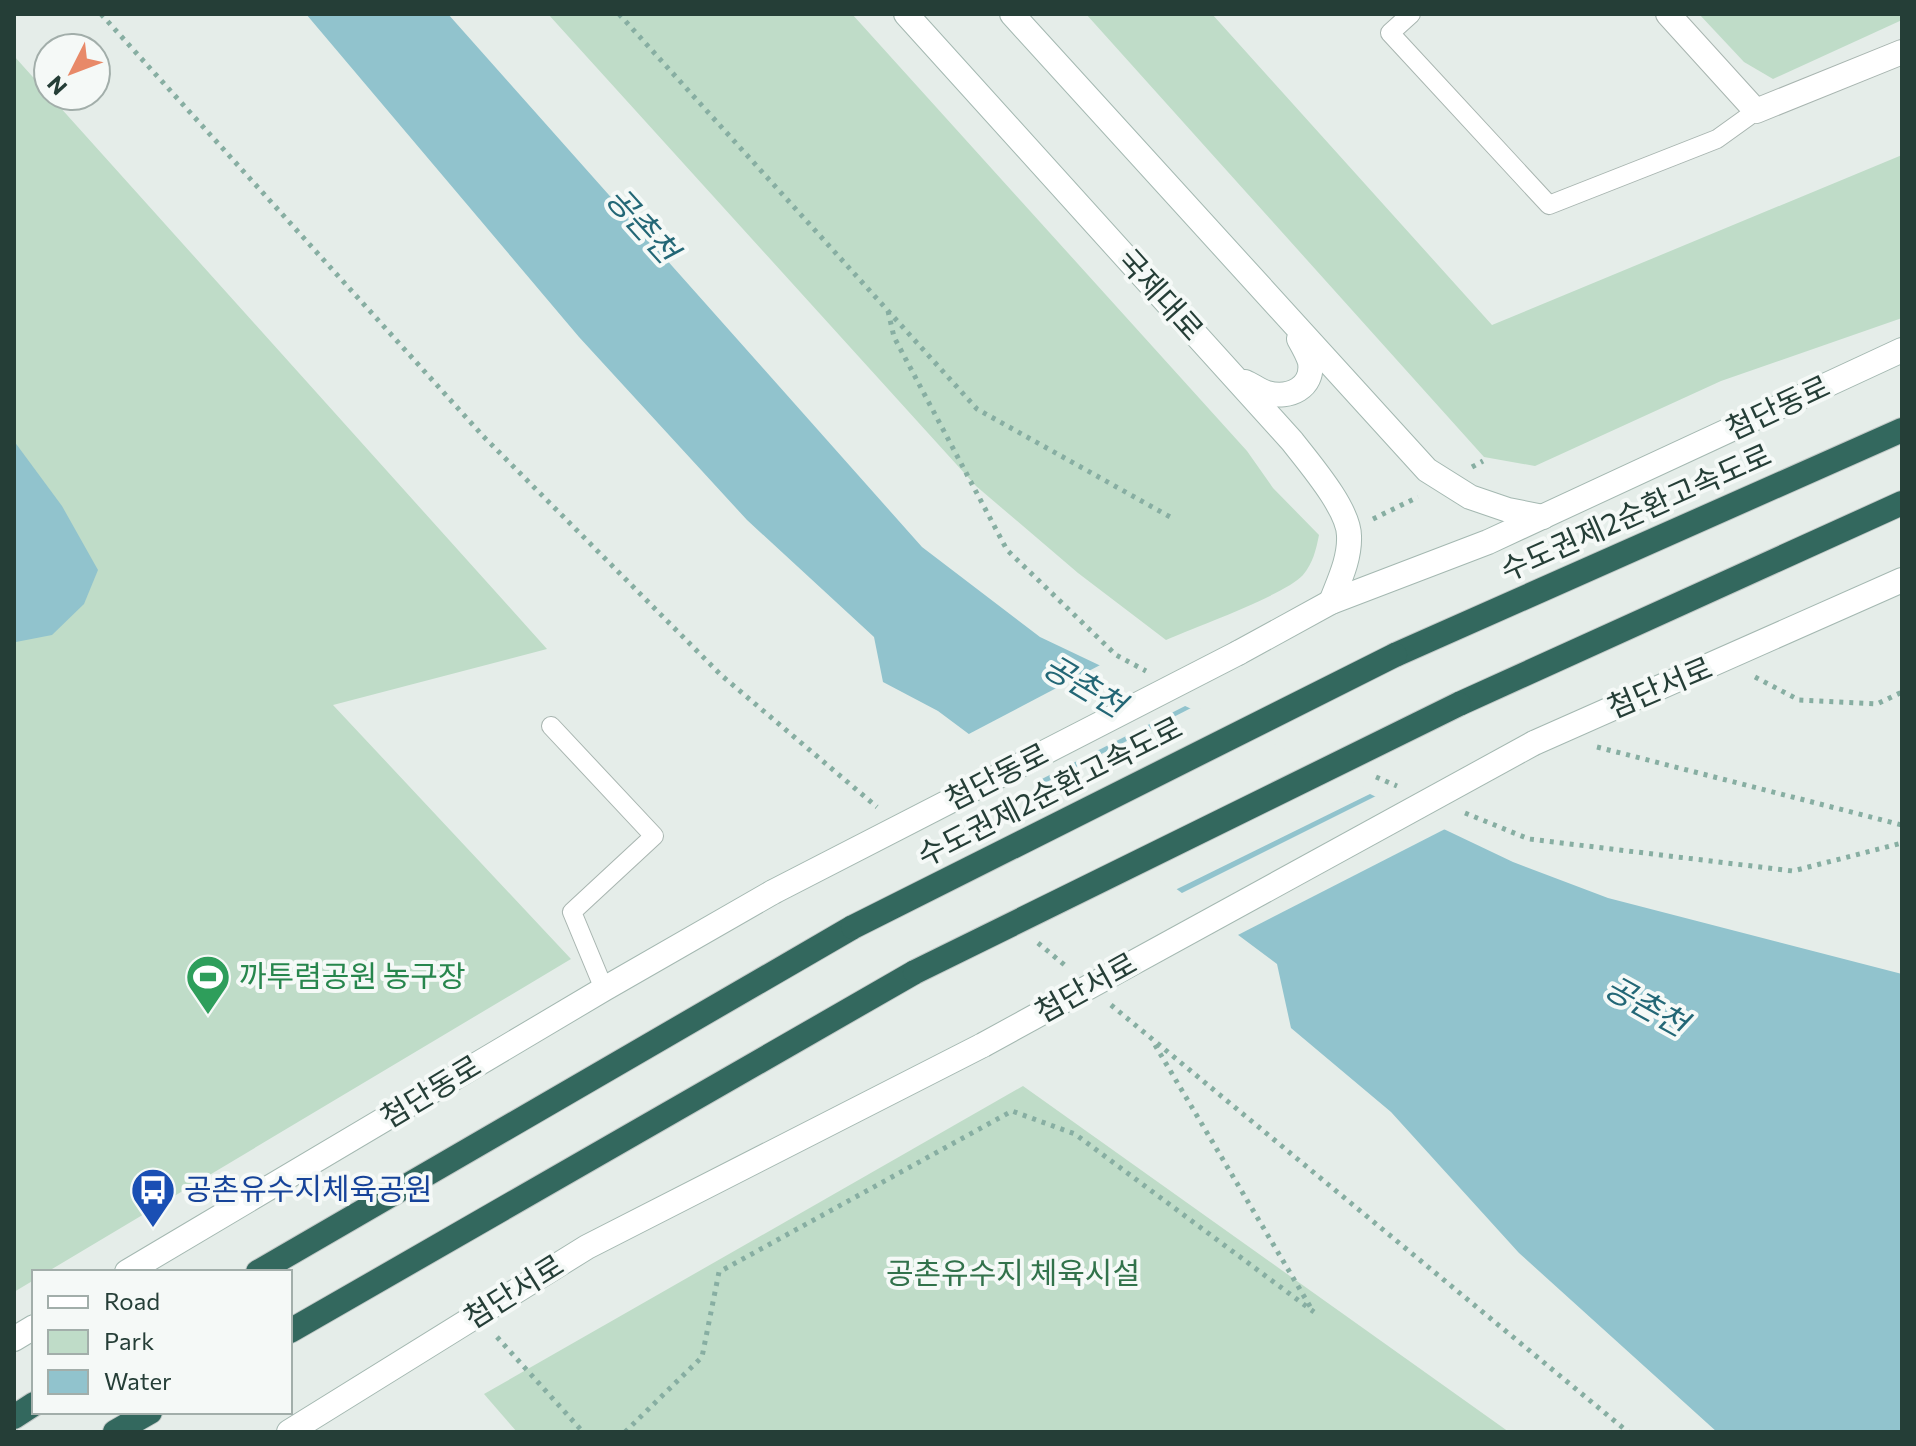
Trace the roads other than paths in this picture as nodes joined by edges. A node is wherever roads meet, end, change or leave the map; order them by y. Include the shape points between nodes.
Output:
1 (906, 14) edge
2 (1012, 14) edge
3 (1411, 14) edge
4 (1668, 14) edge
5 (1902, 52) edge
6 (1756, 111) junction
7 (1286, 317) junction
8 (1902, 350) edge
9 (1232, 375) junction
10 (1902, 430) edge
11 (1902, 503) edge
12 (1543, 517) junction
13 (1902, 580) edge
14 (1331, 602) junction
15 (551, 726) dead end
16 (604, 989) junction
17 (130, 1270) edge
18 (261, 1270) edge
19 (32, 1328) edge
20 (292, 1330) edge
21 (14, 1339) edge
22 (32, 1405) edge
23 (146, 1414) edge
24 (14, 1417) edge
25 (115, 1432) edge
26 (289, 1432) edge

1 - 9 main road, 국제대로
2 - 7 main road
3 - 6 lane via 1390,33 1549,205 1717,139
4 - 6 main road
5 - 6 main road
7 - 9 main road via 1310,363 1299,391 1268,393
7 - 12 main road via 1427,470 1470,497
8 - 12 main road, 첨단동로
9 - 14 main road, 국제대로 via 1331,490 1350,534 1345,568
10 - 18 highway, 수도권제2순환고속도로, bridge via 1395,655 853,927
11 - 20 highway, bridge via 1459,704 915,972
12 - 14 main road, 첨단동로
13 - 26 main road, 첨단서로, bridge via 1534,743 983,1045 587,1247
14 - 16 main road, 첨단동로, bridge via 773,892
15 - 16 lane via 654,836 572,912
16 - 17 main road, 첨단동로
19 - 21 main road
22 - 24 highway
23 - 25 highway

